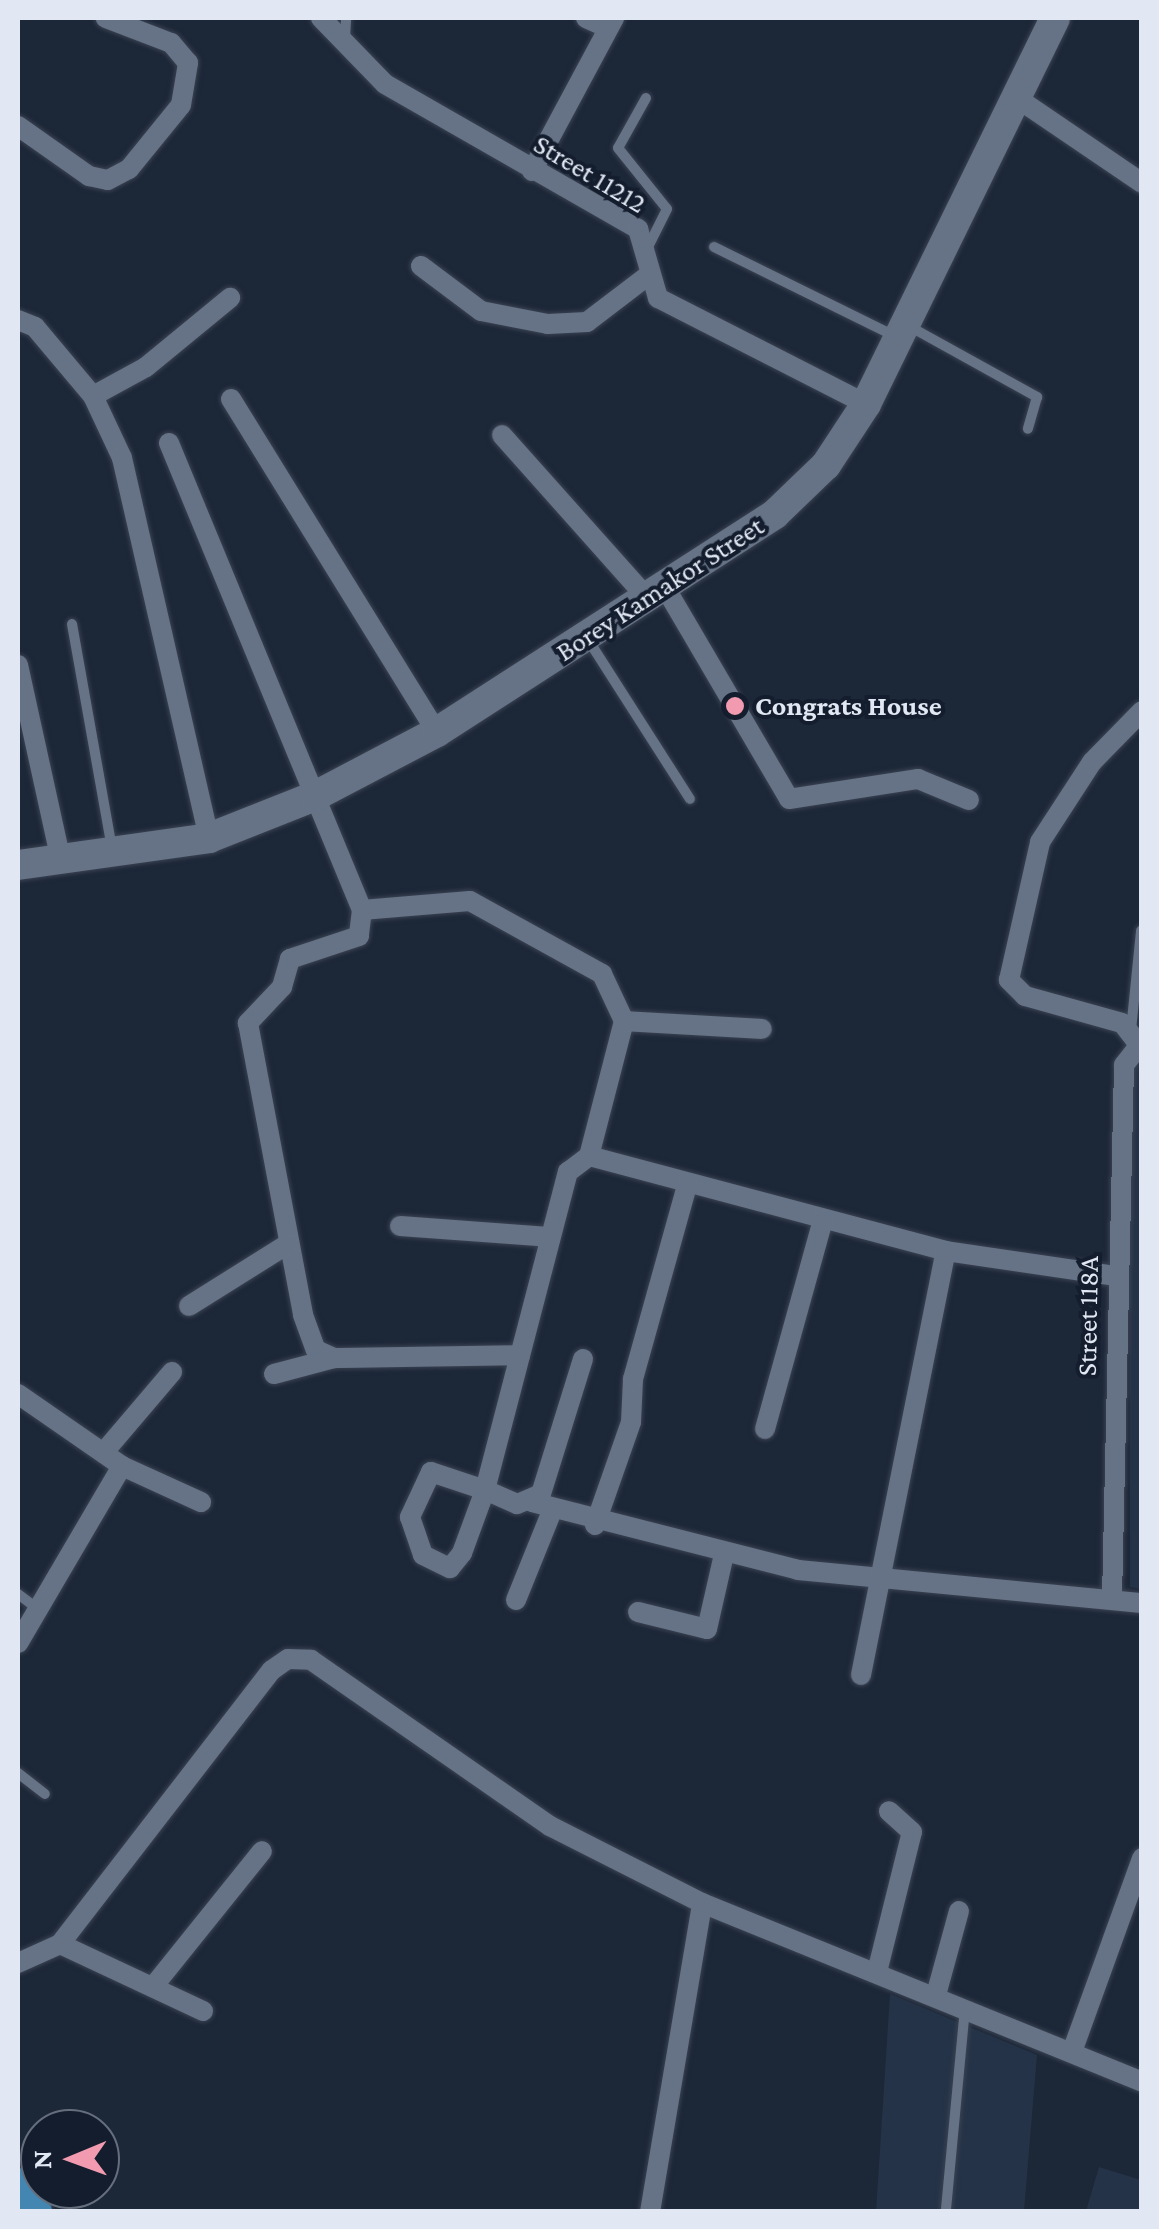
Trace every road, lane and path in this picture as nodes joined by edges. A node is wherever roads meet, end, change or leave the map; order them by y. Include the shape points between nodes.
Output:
1 (106, 18) edge
2 (321, 18) edge
3 (346, 18) edge
4 (586, 18) edge
5 (1055, 18) edge
6 (611, 23) edge
7 (345, 50) junction
8 (1014, 96) junction
9 (646, 98) dead end
10 (18, 126) edge
11 (532, 172) junction
12 (1142, 183) edge
13 (714, 247) dead end
14 (647, 250) junction
15 (421, 266) dead end
16 (646, 277) junction
17 (230, 298) dead end
18 (18, 320) edge
19 (899, 330) junction
20 (93, 396) junction
21 (232, 399) dead end
22 (866, 404) junction
23 (1028, 429) dead end
24 (502, 435) dead end
25 (169, 443) dead end
26 (658, 594) junction
27 (72, 624) dead end
28 (586, 637) junction
29 (18, 665) edge
30 (1142, 711) edge
31 (437, 732) junction
32 (315, 796) junction
33 (690, 799) dead end
34 (969, 800) dead end
35 (209, 838) junction
36 (114, 855) junction
37 (61, 861) junction
38 (18, 865) edge
39 (362, 910) junction
40 (1141, 931) edge
41 (624, 1021) junction
42 (762, 1029) dead end
43 (1137, 1038) edge
44 (590, 1156) junction
45 (687, 1185) junction
46 (822, 1220) junction
47 (400, 1226) dead end
48 (549, 1237) junction
49 (288, 1244) junction
50 (946, 1251) junction
51 (1115, 1276) junction
52 (190, 1306) dead end
53 (520, 1354) junction
54 (334, 1358) junction
55 (583, 1359) dead end
56 (172, 1372) dead end
57 (274, 1374) dead end
58 (18, 1394) edge
59 (765, 1429) dead end
60 (104, 1452) junction
61 (122, 1466) junction
62 (484, 1490) junction
63 (201, 1502) dead end
64 (532, 1502) junction
65 (552, 1511) junction
66 (595, 1525) junction
67 (724, 1554) junction
68 (876, 1583) junction
69 (18, 1594) edge
70 (1112, 1599) junction
71 (516, 1600) dead end
72 (1142, 1603) edge
73 (38, 1609) junction
74 (638, 1612) dead end
75 (18, 1643) edge
76 (861, 1675) dead end
77 (18, 1773) edge
78 (45, 1794) dead end
79 (889, 1811) dead end
80 (262, 1850) dead end
81 (1142, 1858) edge
82 (702, 1903) junction
83 (958, 1910) dead end
84 (60, 1944) junction
85 (18, 1963) edge
86 (877, 1972) junction
87 (156, 1984) junction
88 (936, 1995) junction
89 (966, 2006) junction
90 (203, 2011) dead end
91 (1073, 2050) junction
92 (1141, 2078) edge
93 (18, 2184) edge
94 (946, 2209) edge
95 (36, 2212) edge
96 (650, 2212) edge

1 - 10 street via 171,42 188,63 181,105 130,169 108,180 89,176
2 - 7 street, Street 11212
3 - 7 lane
4 - 6 street
5 - 8 main road, Borey Kamakor Street
6 - 11 street
7 - 11 street, Street 11212
8 - 12 street
8 - 19 main road, Borey Kamakor Street
9 - 14 lane via 618,148 667,209
11 - 14 street, Street 11212 via 638,229
13 - 19 lane
14 - 16 street, Street 11212
15 - 16 street via 480,311 548,324 587,322
16 - 22 street via 658,298
17 - 20 street via 146,367
18 - 20 street via 35,327
19 - 22 main road, Borey Kamakor Street
19 - 23 lane via 1024,386 1039,407
20 - 35 street via 122,458
21 - 31 street
22 - 26 main road, Borey Kamakor Street via 826,465 775,514
24 - 26 street
25 - 32 street
26 - 28 main road, Borey Kamakor Street
26 - 34 street via 789,799 918,779
27 - 36 lane
28 - 31 main road, Borey Kamakor Street
28 - 33 lane
29 - 37 street
30 - 43 street via 1092,762 1040,842 1009,980 1025,996
31 - 32 main road, Borey Kamakor Street
32 - 35 main road, Borey Kamakor Street
32 - 39 street
35 - 36 main road, Borey Kamakor Street
36 - 37 main road, Borey Kamakor Street
37 - 38 main road, Borey Kamakor Street
39 - 41 street via 470,901 602,974
39 - 49 street via 350,946 299,952 248,1023
40 - 43 lane
41 - 42 street
41 - 44 street
43 - 51 street, Street 118A via 1124,1065
44 - 45 street
44 - 48 street via 568,1172
45 - 46 street
45 - 66 street via 633,1378 631,1422
46 - 50 street
46 - 59 street
47 - 48 street
48 - 53 street
49 - 52 street
49 - 54 street via 308,1334
50 - 51 street
50 - 68 street
51 - 70 street, Street 118A
53 - 54 street
53 - 62 street
54 - 57 street
55 - 64 street
56 - 60 street
58 - 60 street
60 - 61 street
61 - 63 street
61 - 73 street
62 - 62 street via 450,1568 423,1555 410,1517 431,1472
62 - 64 street
64 - 65 street
65 - 66 street
65 - 71 street
66 - 67 street
67 - 68 street
67 - 74 street via 707,1629
68 - 70 street
68 - 76 street
69 - 73 lane
70 - 72 street
73 - 75 street
77 - 78 lane
79 - 86 street via 912,1832
80 - 87 street
81 - 91 street
82 - 84 street via 550,1826 382,1704 310,1660 288,1658
82 - 86 street
82 - 96 street
83 - 88 street
84 - 85 street
84 - 87 street
86 - 88 street
87 - 90 street
88 - 89 street
89 - 91 street
89 - 94 lane
91 - 92 street
93 - 95 main road

